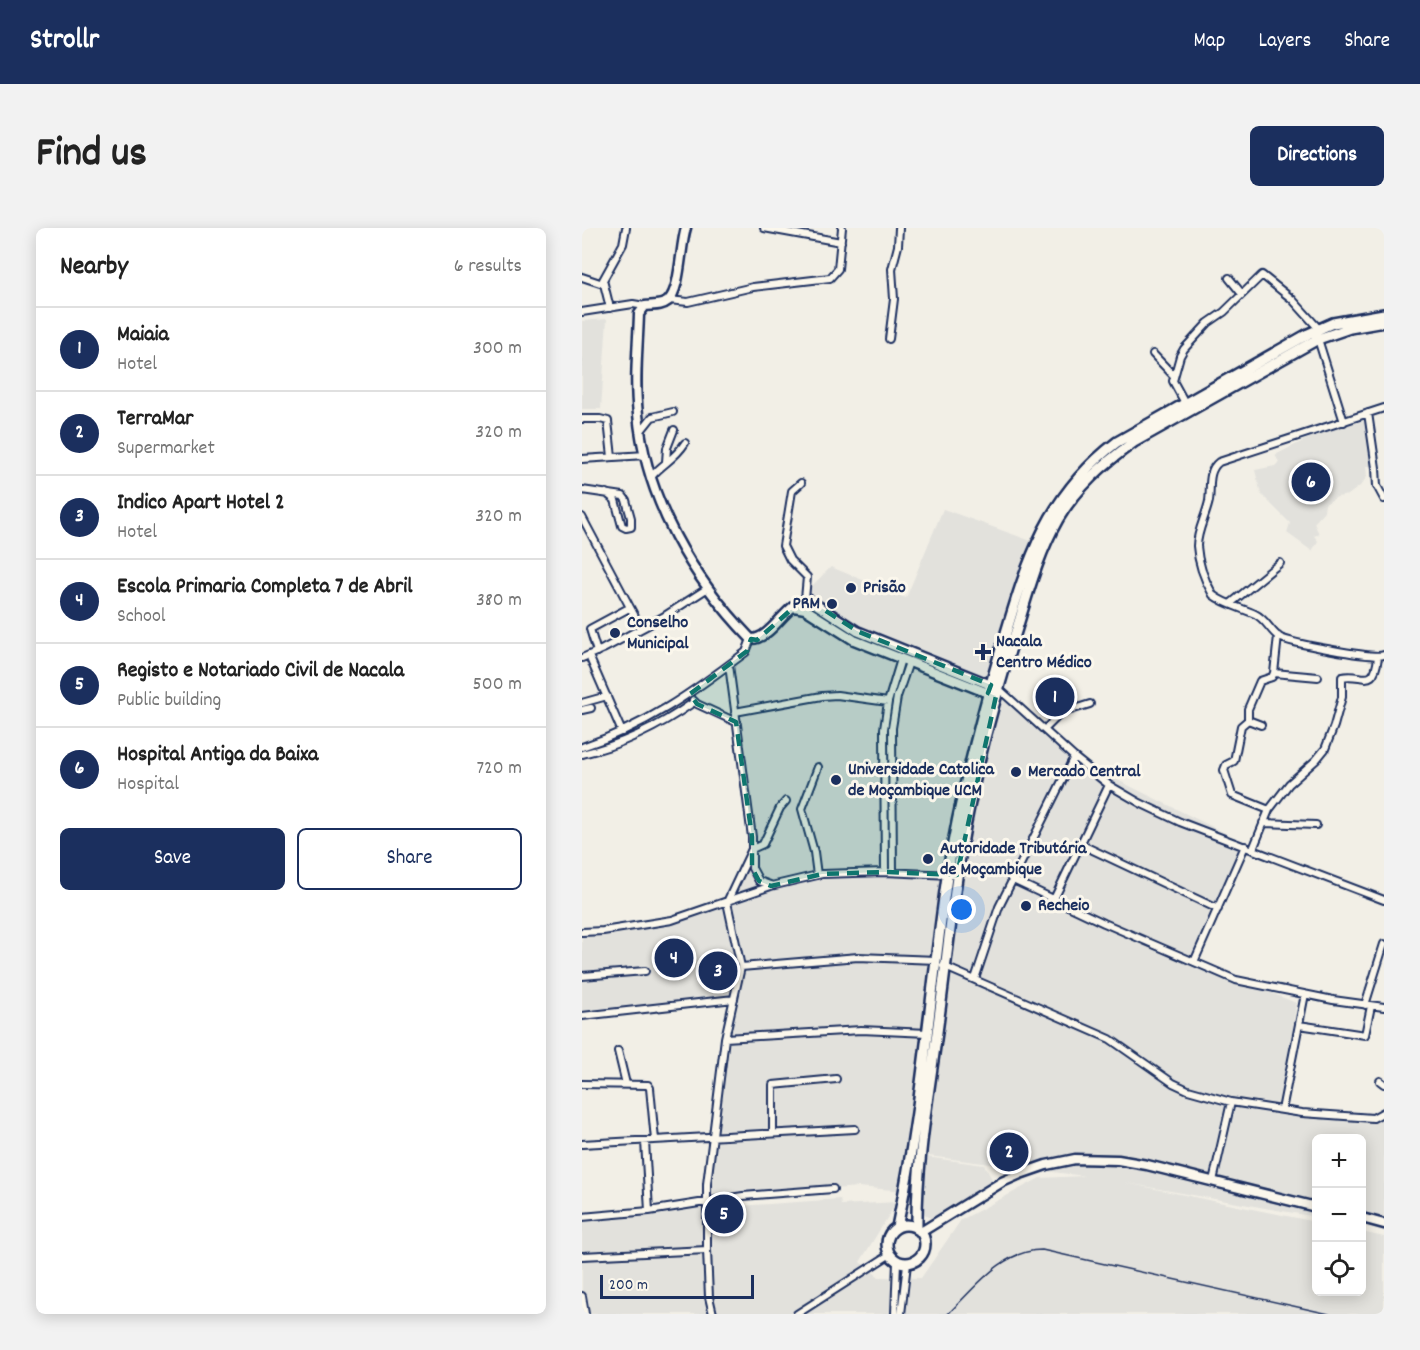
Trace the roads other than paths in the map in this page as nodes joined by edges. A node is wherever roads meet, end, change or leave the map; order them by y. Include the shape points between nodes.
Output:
1 (626, 228) edge
2 (686, 228) edge
3 (764, 228) edge
4 (842, 228) edge
5 (899, 228) edge
6 (841, 242) junction
7 (582, 277) edge
8 (1229, 278) dead end
9 (603, 284) junction
10 (1242, 294) junction
11 (669, 300) junction
12 (645, 306) junction
13 (610, 308) junction
14 (582, 312) edge
15 (1384, 314) edge
16 (1384, 322) edge
17 (1319, 334) junction
18 (889, 339) dead end
19 (1153, 354) dead end
20 (1173, 375) junction
21 (1185, 403) junction
22 (1384, 408) edge
23 (673, 412) dead end
24 (1368, 413) junction
25 (582, 419) edge
26 (1344, 422) junction
27 (674, 430) dead end
28 (640, 432) junction
29 (685, 443) dead end
30 (646, 455) junction
31 (612, 457) junction
32 (582, 459) edge
33 (666, 462) junction
34 (652, 476) junction
35 (801, 483) dead end
36 (582, 490) edge
37 (606, 493) junction
38 (1384, 499) edge
39 (582, 517) edge
40 (1280, 563) dead end
41 (708, 588) junction
42 (805, 599) junction
43 (1230, 603) junction
44 (794, 607) junction
45 (629, 608) junction
46 (641, 628) junction
47 (1278, 636) junction
48 (751, 639) junction
49 (597, 652) junction
50 (1381, 656) edge
51 (585, 657) edge
52 (905, 661) junction
53 (729, 665) junction
54 (1274, 674) junction
55 (1318, 677) dead end
56 (994, 691) junction
57 (690, 694) junction
58 (607, 696) junction
59 (694, 702) junction
60 (888, 702) junction
61 (582, 703) edge
62 (1089, 704) dead end
63 (591, 708) dead end
64 (582, 710) edge
65 (735, 712) junction
66 (1248, 720) junction
67 (736, 722) junction
68 (1261, 725) dead end
69 (1044, 730) junction
70 (622, 732) junction
71 (582, 747) edge
72 (582, 754) edge
73 (1074, 757) junction
74 (818, 767) dead end
75 (1109, 785) junction
76 (786, 801) dead end
77 (1269, 810) junction
78 (1263, 823) junction
79 (1316, 825) dead end
80 (1080, 844) junction
81 (1245, 846) junction
82 (752, 849) junction
83 (1253, 849) junction
84 (885, 872) junction
85 (893, 872) junction
86 (817, 875) junction
87 (952, 875) junction
88 (1011, 879) junction
89 (771, 886) junction
90 (1054, 899) junction
91 (1384, 900) edge
92 (727, 902) junction
93 (1218, 909) junction
94 (582, 932) edge
95 (1384, 944) edge
96 (1194, 962) junction
97 (940, 964) junction
98 (741, 968) junction
99 (645, 971) dead end
100 (582, 976) edge
101 (975, 979) junction
102 (1305, 994) junction
103 (734, 999) junction
104 (1368, 1006) junction
105 (1384, 1007) edge
106 (582, 1016) edge
107 (1299, 1025) junction
108 (928, 1034) junction
109 (725, 1038) junction
110 (618, 1051) dead end
111 (836, 1078) dead end
112 (582, 1084) edge
113 (626, 1084) junction
114 (1231, 1102) junction
115 (1282, 1110) junction
116 (1384, 1112) edge
117 (921, 1115) junction
118 (855, 1129) dead end
119 (773, 1133) junction
120 (712, 1136) junction
121 (655, 1140) junction
122 (645, 1141) junction
123 (582, 1144) edge
124 (1213, 1181) junction
125 (833, 1189) dead end
126 (705, 1201) junction
127 (1312, 1206) edge
128 (649, 1211) junction
129 (582, 1217) edge
130 (1366, 1219) edge
131 (1384, 1224) edge
132 (897, 1227) junction
133 (919, 1230) junction
134 (707, 1250) junction
135 (889, 1255) junction
136 (582, 1256) edge
137 (902, 1263) junction
138 (582, 1296) edge
139 (585, 1314) edge
140 (713, 1314) edge
141 (797, 1314) edge
142 (895, 1314) edge
143 (901, 1314) edge

1 - 9 street via 623,244
2 - 11 street
3 - 6 street
4 - 6 street
5 - 18 street via 892,269 894,299
6 - 11 street via 838,269 830,278 753,286 688,302
7 - 9 street
8 - 10 street
9 - 13 street
10 - 17 street via 1264,275 1292,299
10 - 20 street via 1191,341 1179,356
11 - 12 street
12 - 13 street
12 - 28 street via 639,314
13 - 14 street
15 - 17 main road via 1351,319
16 - 17 main road
17 - 21 main road via 1290,342
17 - 26 street
17 - 56 main road via 1134,442 1112,457 1083,486 1044,546
19 - 20 street
20 - 21 street
21 - 56 main road via 1103,453 1059,502 1035,546
22 - 24 street
23 - 28 street via 652,417
24 - 26 street
24 - 38 street via 1377,486
25 - 31 street via 608,422
26 - 43 street via 1215,465 1197,546 1210,591
27 - 33 street
28 - 30 street
29 - 33 street via 675,458
30 - 31 street
30 - 34 street
31 - 32 street
33 - 34 street
34 - 41 street via 662,510
35 - 42 street via 793,489 783,543 790,560 807,577
36 - 37 street
37 - 37 street via 625,498 631,527 622,526 615,500
39 - 45 street
40 - 43 street
41 - 46 street
41 - 48 street
42 - 44 street
42 - 56 street via 857,630
43 - 47 street via 1261,618
44 - 48 street via 761,637
44 - 52 street via 805,609 854,640
45 - 46 street
45 - 49 street via 590,629
46 - 49 street
47 - 50 street
47 - 54 street
48 - 53 street via 746,652
49 - 51 street
50 - 77 street via 1373,676 1342,677 1340,704 1325,749
51 - 58 street
52 - 56 street
52 - 60 street
52 - 85 street via 892,728
53 - 57 street
53 - 65 street
54 - 55 street
54 - 66 street via 1260,681 1248,708
56 - 69 street via 1010,698
56 - 87 main road
57 - 59 street
57 - 70 street
58 - 61 street
58 - 70 street
59 - 67 street
59 - 72 street via 614,746
60 - 65 street via 837,695
60 - 84 street via 884,729
62 - 69 street via 1061,713
63 - 64 street
65 - 67 street
66 - 68 street
66 - 77 street via 1242,726 1234,761 1224,770 1232,795
67 - 82 street
69 - 73 street
70 - 71 street
73 - 75 street
73 - 88 street
74 - 86 street via 802,809
75 - 80 street
75 - 81 street via 1180,822
76 - 82 street via 763,844
77 - 78 street
78 - 79 street
78 - 83 street
80 - 90 street
80 - 93 street
81 - 83 street
81 - 93 street
82 - 89 street via 754,873 759,881
82 - 92 street
83 - 91 street
84 - 85 street
84 - 86 street
85 - 87 street
86 - 89 street
87 - 97 main road
88 - 90 street
88 - 101 street
89 - 92 street
90 - 96 street
92 - 94 street via 672,920
92 - 98 street
93 - 96 street
95 - 104 street
96 - 102 street via 1236,980
97 - 98 street via 858,957
97 - 101 street
97 - 108 main road
97 - 117 main road
98 - 103 street
99 - 100 street
101 - 114 street via 1110,1038 1180,1087
102 - 104 street
102 - 107 street
103 - 106 street
103 - 109 street
104 - 105 street
104 - 107 street via 1365,1035
107 - 115 street
108 - 109 street via 861,1030
108 - 117 main road
109 - 120 street
110 - 113 street
111 - 119 street via 773,1085
112 - 113 street
113 - 121 street via 650,1088
114 - 115 street
114 - 124 street
115 - 116 street via 1373,1118
117 - 132 main road
117 - 133 main road
118 - 119 street
119 - 120 street
120 - 121 street
120 - 126 street
121 - 122 street
122 - 123 street
122 - 128 street
124 - 127 street
124 - 133 street via 1118,1160 1075,1159 1002,1182
125 - 126 street
126 - 128 street
126 - 134 street
128 - 129 street
130 - 131 street
132 - 133 main road via 908,1225
132 - 135 main road via 887,1241
133 - 137 main road via 924,1251 918,1260
134 - 136 street
134 - 140 street
135 - 137 main road
135 - 141 street
137 - 142 street
137 - 143 street
138 - 139 street

